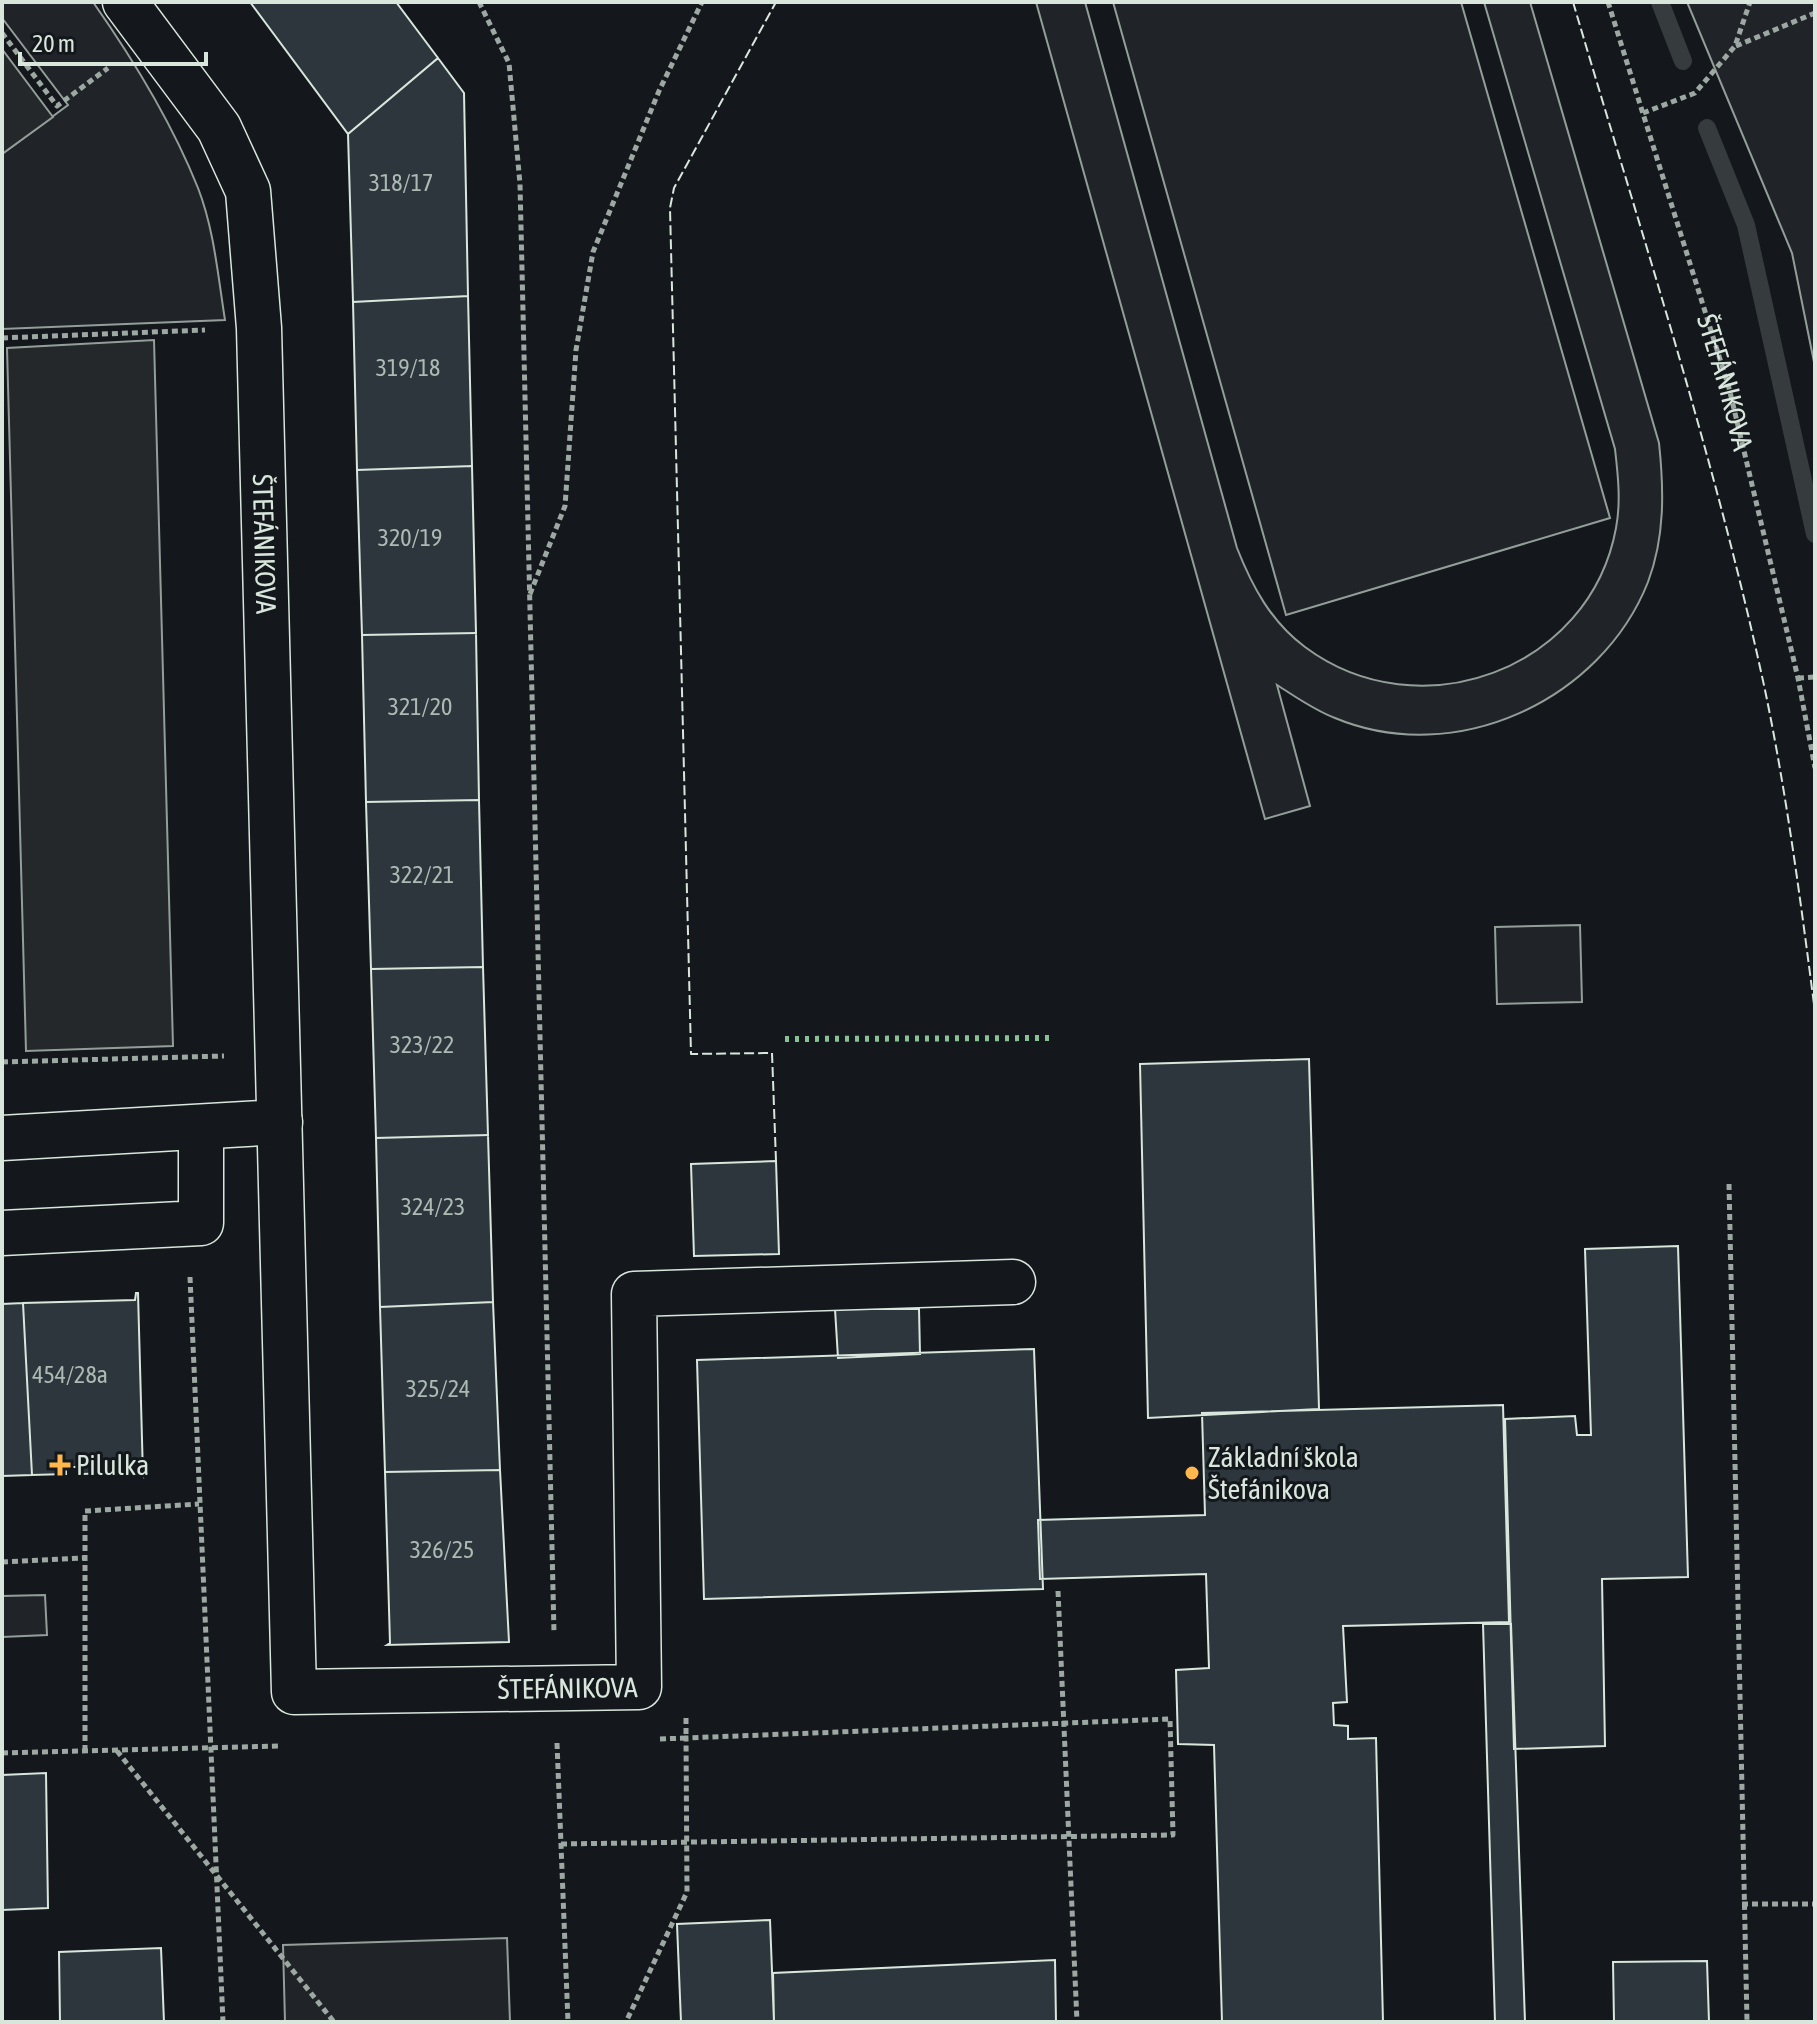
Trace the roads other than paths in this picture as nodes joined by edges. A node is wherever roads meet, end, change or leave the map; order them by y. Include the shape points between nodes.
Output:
1 (125, 2) edge
2 (280, 1122) junction
3 (201, 1128) junction
4 (2, 1138) edge
5 (2, 1233) edge
6 (1013, 1282) dead end

1 - 2 street, ŠTEFÁNIKOVA via 219,128 248,191 259,328
2 - 3 street
2 - 6 street, ŠTEFÁNIKOVA via 294,1692 639,1687 634,1294
3 - 4 street
3 - 5 street via 201,1223

